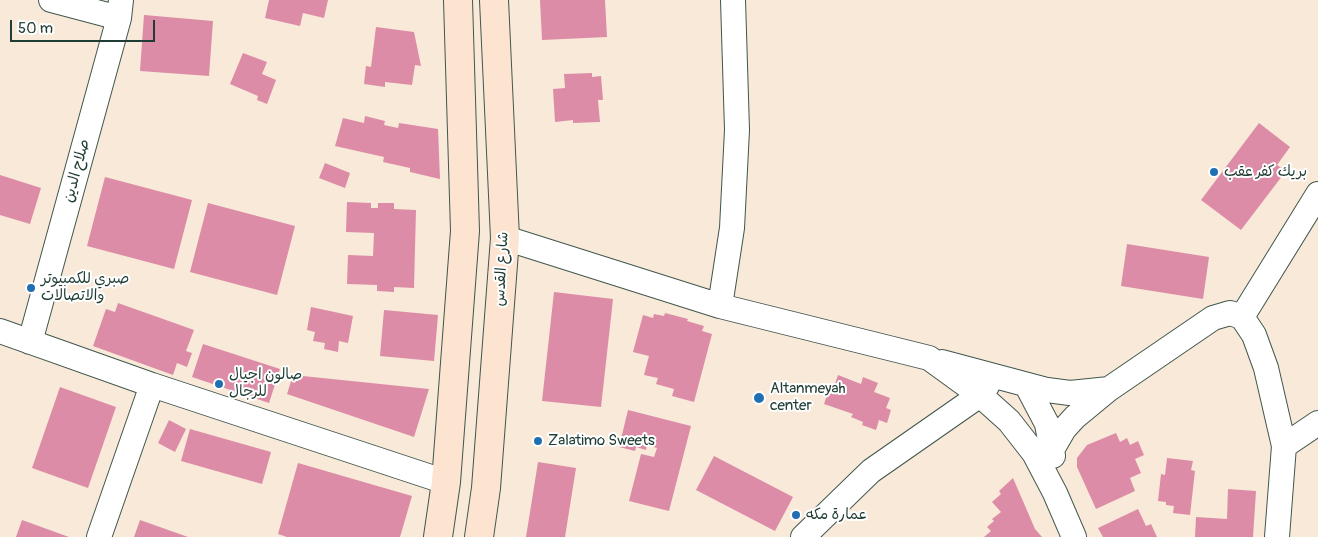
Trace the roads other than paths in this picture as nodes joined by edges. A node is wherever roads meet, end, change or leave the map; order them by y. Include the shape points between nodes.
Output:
1 (51, 0) edge
2 (458, 0) edge
3 (494, 0) edge
4 (733, 0) edge
5 (120, 9) edge
6 (1318, 194) edge
7 (465, 231) junction
8 (505, 238) junction
9 (720, 306) junction
10 (1242, 317) junction
11 (0, 332) edge
12 (30, 342) junction
13 (152, 385) junction
14 (986, 386) junction
15 (1028, 386) junction
16 (1109, 389) junction
17 (1075, 417) junction
18 (1009, 420) junction
19 (1318, 423) edge
20 (1047, 424) junction
21 (1284, 446) junction
22 (1053, 448) junction
23 (446, 482) junction
24 (1055, 493) junction
25 (99, 537) edge
26 (438, 537) edge
27 (478, 537) edge
28 (803, 537) edge
29 (1074, 537) edge
30 (1277, 537) edge

1 - 5 street
2 - 7 main road
3 - 8 main road, شارع القدس
4 - 9 street via 737,130 732,228
5 - 12 street, صلاح الدين
6 - 10 street
7 - 8 main road
7 - 23 main road
8 - 9 street
8 - 27 main road, شارع القدس via 486,488
9 - 14 street via 929,358
10 - 16 street via 1230,313 1213,318
10 - 21 street via 1254,335 1266,368
11 - 12 street
12 - 13 street
13 - 23 street
13 - 25 street
14 - 15 street
14 - 18 street
14 - 28 street via 871,471
15 - 16 street via 1070,393
15 - 20 street
16 - 17 street
17 - 20 street
17 - 22 street
18 - 20 street
18 - 24 street via 1034,453
19 - 21 street
20 - 22 street
21 - 30 street
22 - 24 street
23 - 26 main road
24 - 29 street

